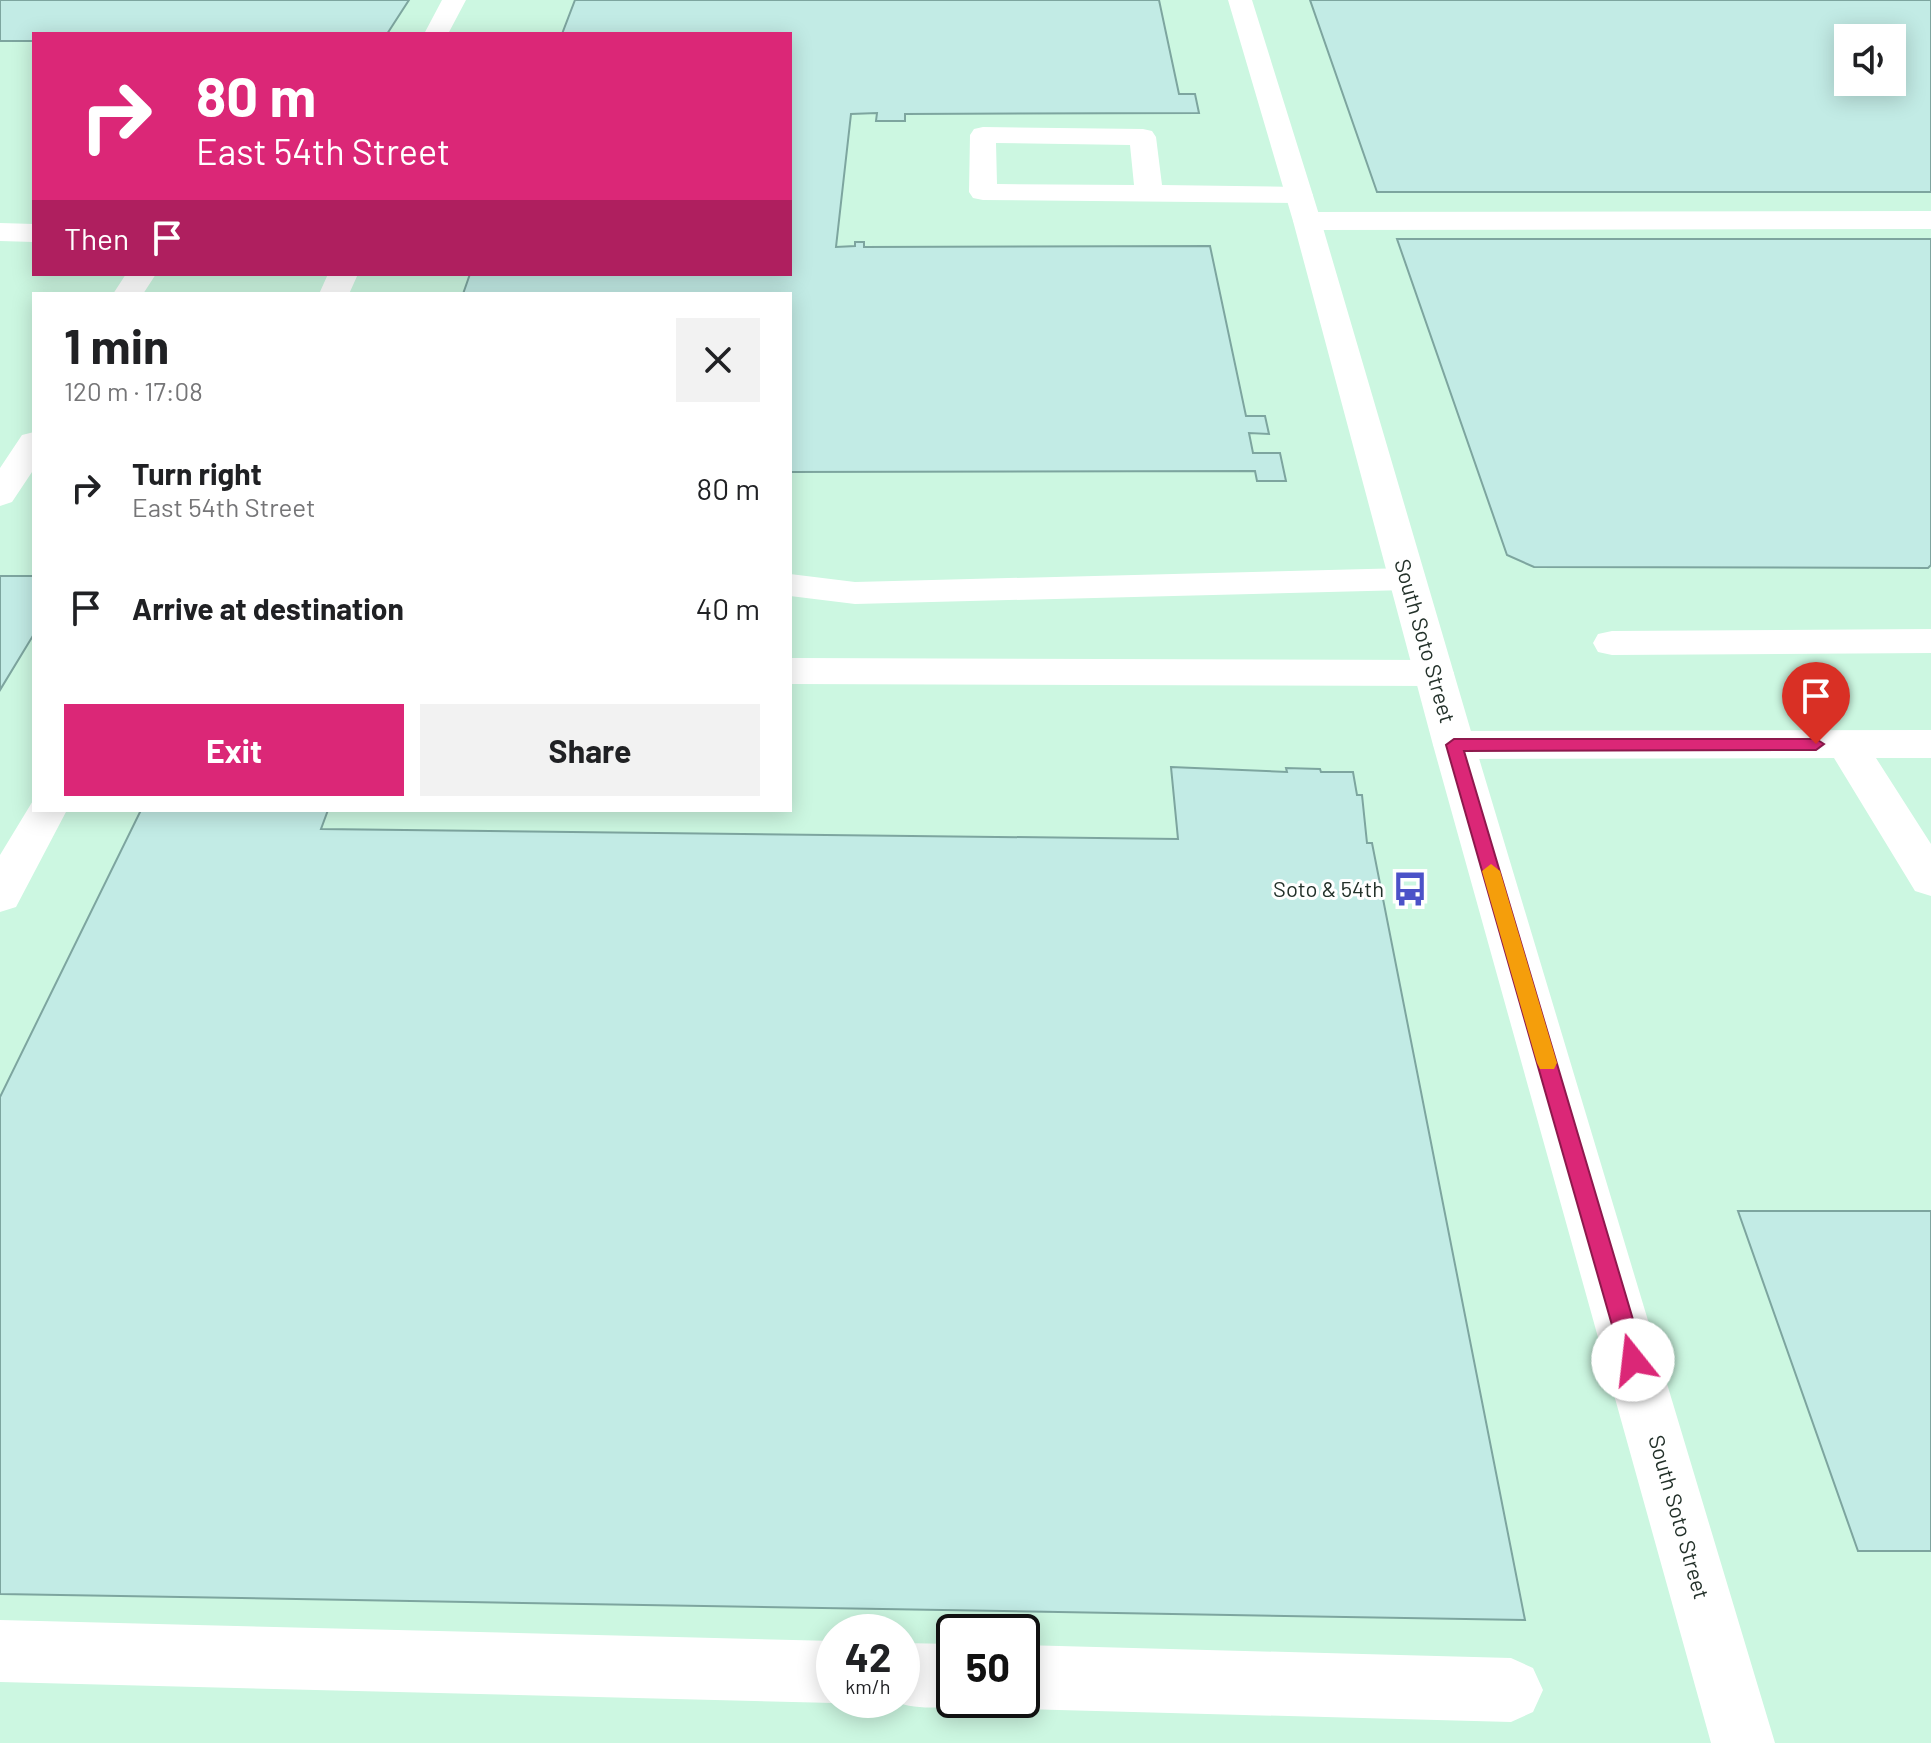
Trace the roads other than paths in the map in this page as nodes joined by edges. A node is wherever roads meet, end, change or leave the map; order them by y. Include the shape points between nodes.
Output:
1 (454, 0) edge
2 (1240, 0) edge
3 (437, 32) edge
4 (1149, 194) junction
5 (1303, 208) junction
6 (1931, 220) edge
7 (0, 232) edge
8 (32, 233) edge
9 (32, 445) edge
10 (0, 495) edge
11 (1407, 579) junction
12 (792, 585) edge
13 (1931, 641) edge
14 (1612, 643) dead end
15 (792, 671) edge
16 (1434, 673) junction
17 (1846, 744) junction
18 (1931, 744) edge
19 (1454, 745) junction
20 (45, 812) edge
21 (1931, 880) edge
22 (0, 896) edge
23 (0, 1651) edge
24 (816, 1672) edge
25 (1040, 1677) edge
26 (1511, 1690) dead end
27 (1743, 1743) edge

1 - 3 main road
2 - 5 main road, South Soto Street
4 - 4 main road via 983,192 983,135 1143,137
4 - 5 main road
5 - 6 main road
5 - 11 main road, South Soto Street
7 - 8 main road
9 - 10 main road
11 - 12 main road via 855,593
11 - 16 main road, South Soto Street
13 - 14 main road
15 - 16 main road
16 - 19 main road, South Soto Street
17 - 18 main road
17 - 19 main road
17 - 21 main road
19 - 27 main road, South Soto Street
20 - 22 main road
23 - 24 main road
25 - 26 main road

